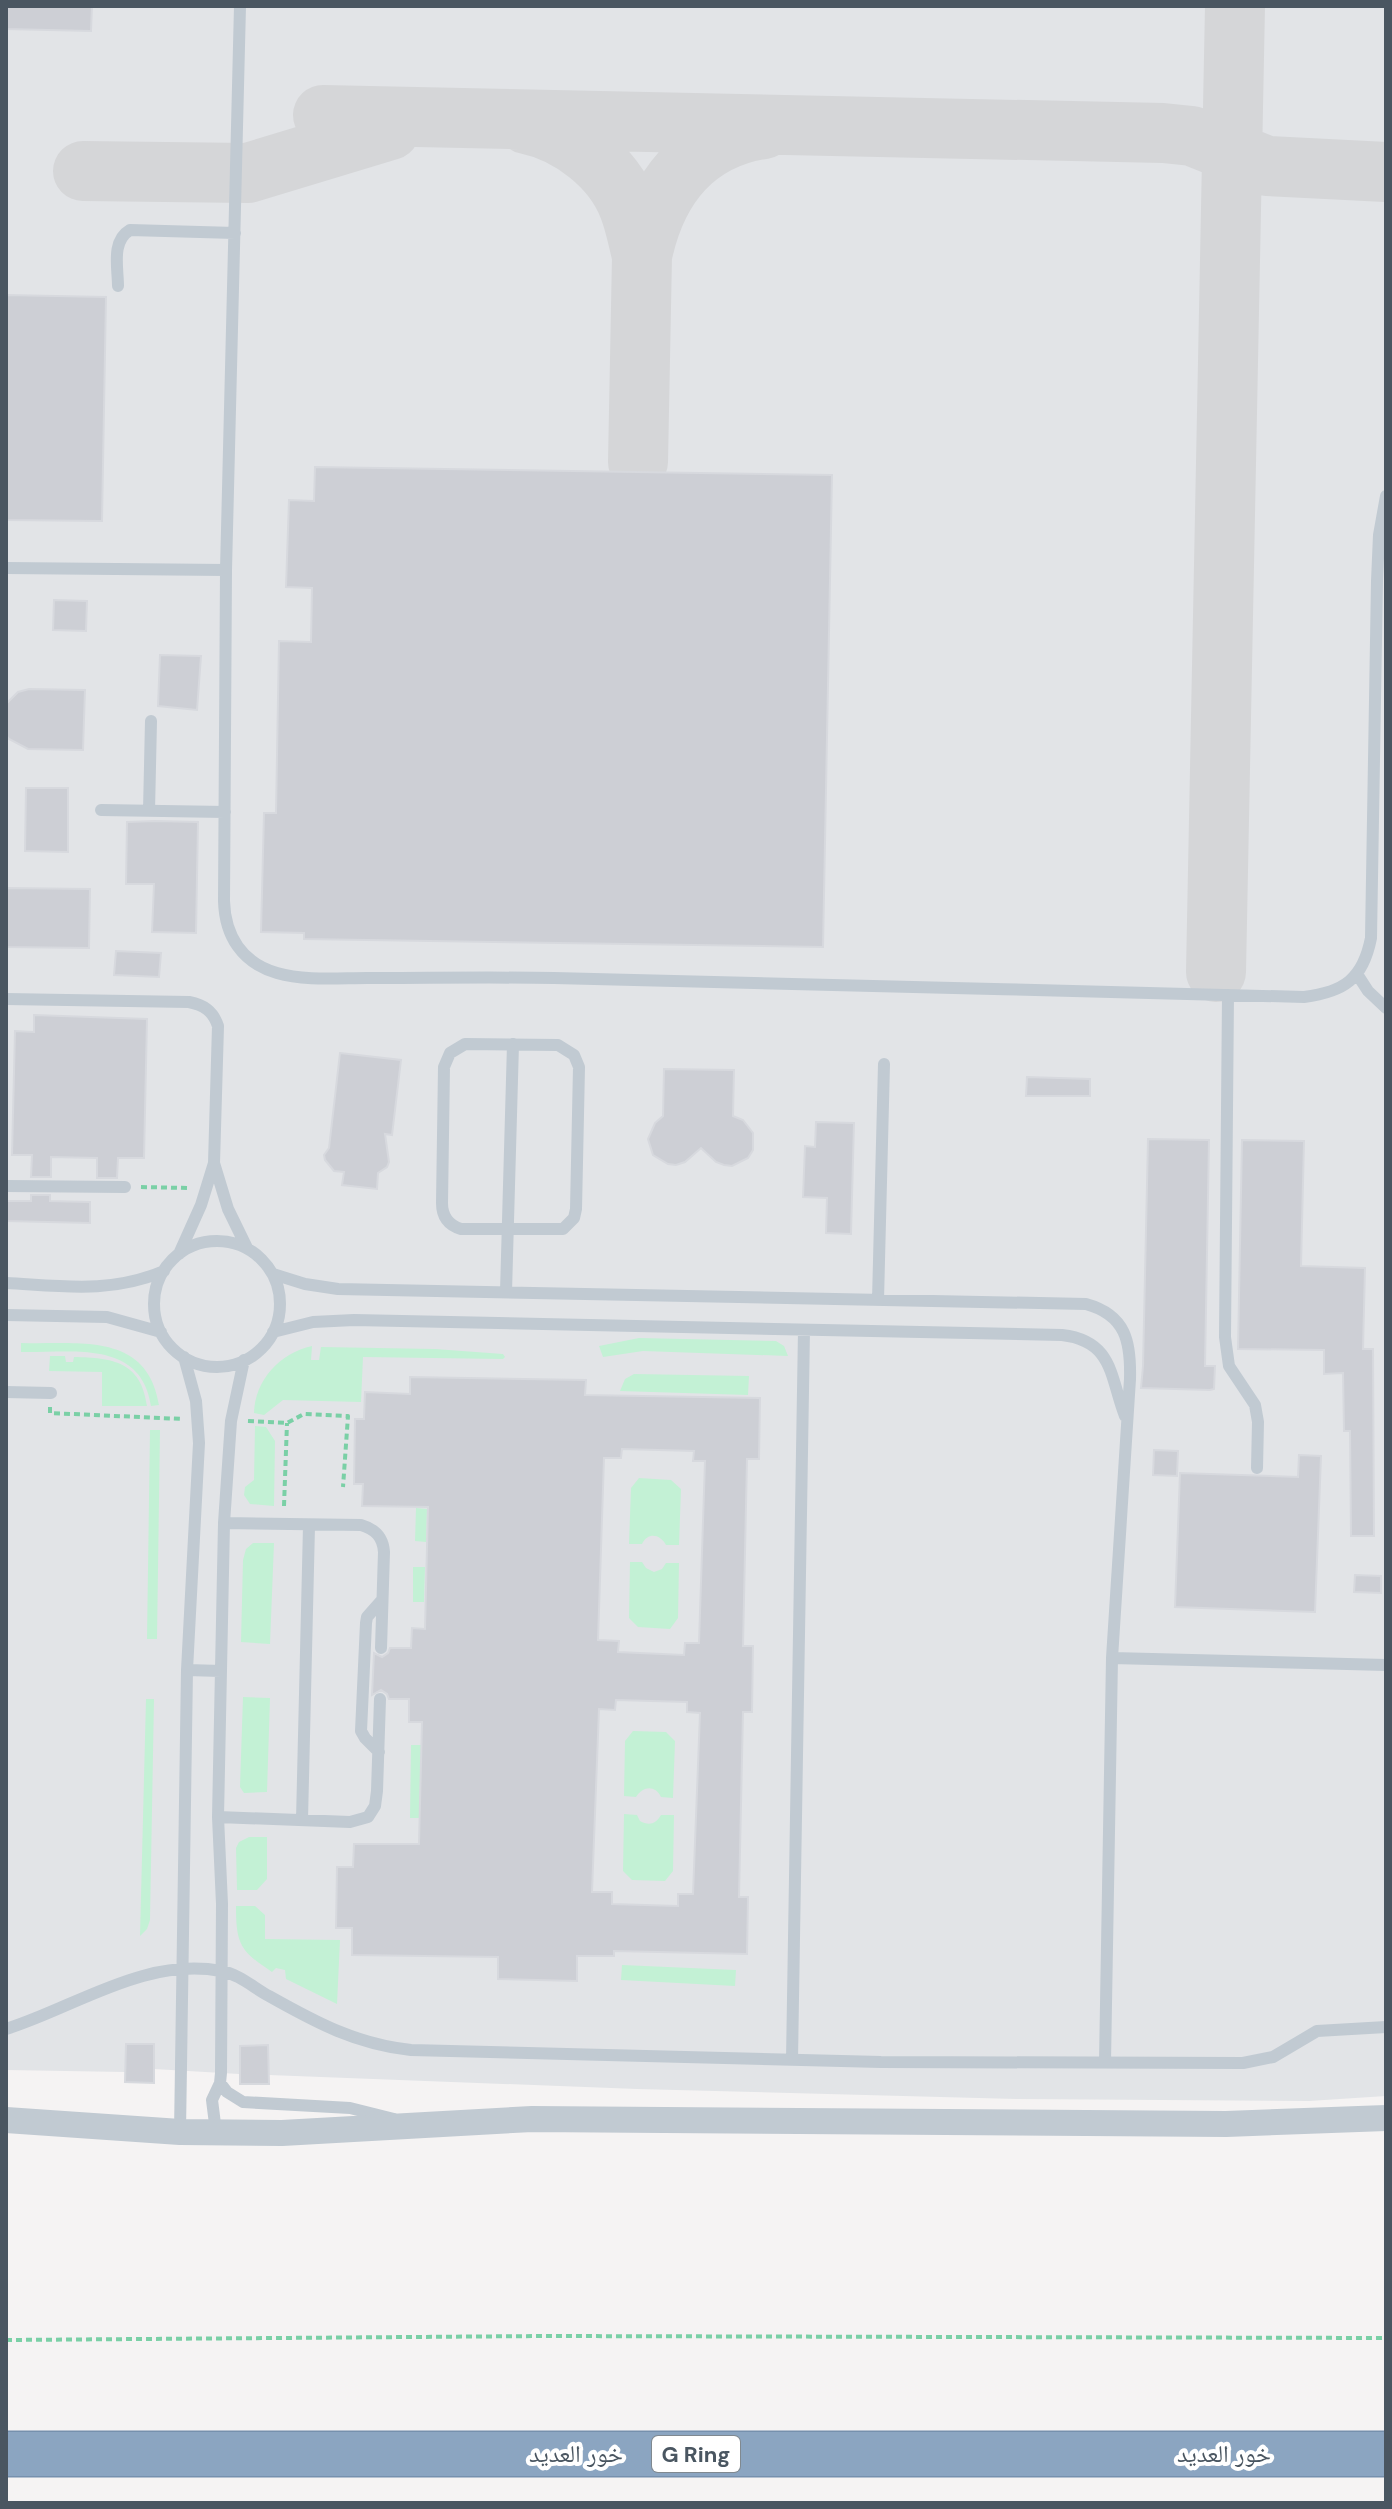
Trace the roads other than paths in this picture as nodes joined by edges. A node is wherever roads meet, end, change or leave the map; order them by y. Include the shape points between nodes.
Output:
1 (240, 6) edge
2 (235, 233) junction
3 (118, 286) dead end
4 (1386, 496) edge
5 (6, 568) edge
6 (226, 570) junction
7 (1386, 628) edge
8 (1375, 658) junction
9 (151, 721) dead end
10 (101, 810) dead end
11 (149, 811) junction
12 (225, 812) junction
13 (1357, 974) junction
14 (1228, 995) junction
15 (6, 999) edge
16 (1386, 1008) edge
17 (513, 1044) junction
18 (884, 1064) dead end
19 (214, 1163) junction
20 (6, 1186) edge
21 (125, 1187) road end
22 (508, 1230) junction
23 (247, 1248) junction
24 (179, 1254) junction
25 (164, 1271) junction
26 (273, 1274) junction
27 (6, 1283) edge
28 (506, 1292) junction
29 (878, 1300) junction
30 (6, 1315) edge
31 (804, 1330) junction
32 (161, 1332) junction
33 (273, 1332) junction
34 (184, 1357) junction
35 (244, 1360) junction
36 (6, 1392) edge
37 (51, 1393) road end
38 (1126, 1419) junction
39 (1257, 1468) dead end
40 (224, 1523) junction
41 (309, 1526) junction
42 (382, 1600) junction
43 (381, 1648) dead end
44 (1112, 1658) junction
45 (1386, 1665) edge
46 (187, 1670) junction
47 (221, 1671) junction
48 (380, 1699) dead end
49 (379, 1752) junction
50 (218, 1817) junction
51 (302, 1820) junction
52 (181, 1970) junction
53 (220, 1970) junction
54 (1386, 2027) edge
55 (6, 2029) edge
56 (792, 2060) junction
57 (1105, 2062) junction
58 (220, 2083) junction
59 (1386, 2118) edge
60 (6, 2120) edge
61 (408, 2124) junction
62 (180, 2132) junction
63 (216, 2132) junction
64 (6, 2454) edge
65 (1386, 2454) edge

1 - 2 lane
2 - 3 lane via 130,230 119,239
2 - 6 lane
4 - 8 lane via 1379,535
5 - 6 lane
6 - 12 lane
7 - 8 lane
8 - 13 lane via 1372,917 1367,957
9 - 11 lane
10 - 11 lane
11 - 12 lane
12 - 14 lane via 227,927 250,960 278,974
13 - 14 lane via 1326,994
13 - 16 lane
14 - 39 lane via 1225,1337 1229,1366 1255,1405
15 - 19 lane via 189,1002 208,1009 218,1026
17 - 22 lane
17 - 22 lane via 465,1044 450,1053 444,1067 442,1210 455,1227
17 - 22 lane via 558,1045 577,1061 576,1209 563,1229
18 - 29 lane
19 - 23 lane
19 - 24 lane
20 - 21 lane
22 - 28 lane
23 - 24 lane via 212,1241
23 - 26 lane
24 - 25 lane
25 - 27 lane via 104,1287
25 - 32 lane via 155,1295
26 - 28 lane via 338,1289
26 - 33 lane via 280,1297
28 - 29 lane
29 - 38 lane via 1086,1304 1106,1311 1129,1348
30 - 32 lane via 107,1317
31 - 33 lane via 354,1320 313,1322
31 - 38 lane via 1073,1336 1106,1359
31 - 56 lane
32 - 34 lane
33 - 35 lane
34 - 35 lane via 220,1367
34 - 46 lane via 196,1401 199,1443
35 - 40 lane via 231,1421
36 - 37 lane
38 - 44 lane
40 - 41 lane
40 - 47 lane
41 - 42 lane via 361,1525 376,1532 383,1545
41 - 51 lane
42 - 43 lane
42 - 49 lane via 366,1623 361,1731
44 - 45 lane
44 - 57 lane
46 - 47 lane
46 - 52 lane
47 - 50 lane
48 - 49 lane
49 - 51 lane via 376,1800 368,1817 356,1822
50 - 51 lane
50 - 53 lane
52 - 53 lane
52 - 55 lane via 142,1975
52 - 62 lane
53 - 56 lane via 333,2030 391,2048
53 - 58 lane
54 - 57 lane via 1317,2031 1257,2062
56 - 57 lane
58 - 61 lane via 243,2102 350,2108
58 - 63 lane via 212,2100
59 - 61 street via 1226,2124 532,2119
60 - 62 street
61 - 63 street via 313,2132
62 - 63 street
64 - 65 highway, خور العديد / G Ring

